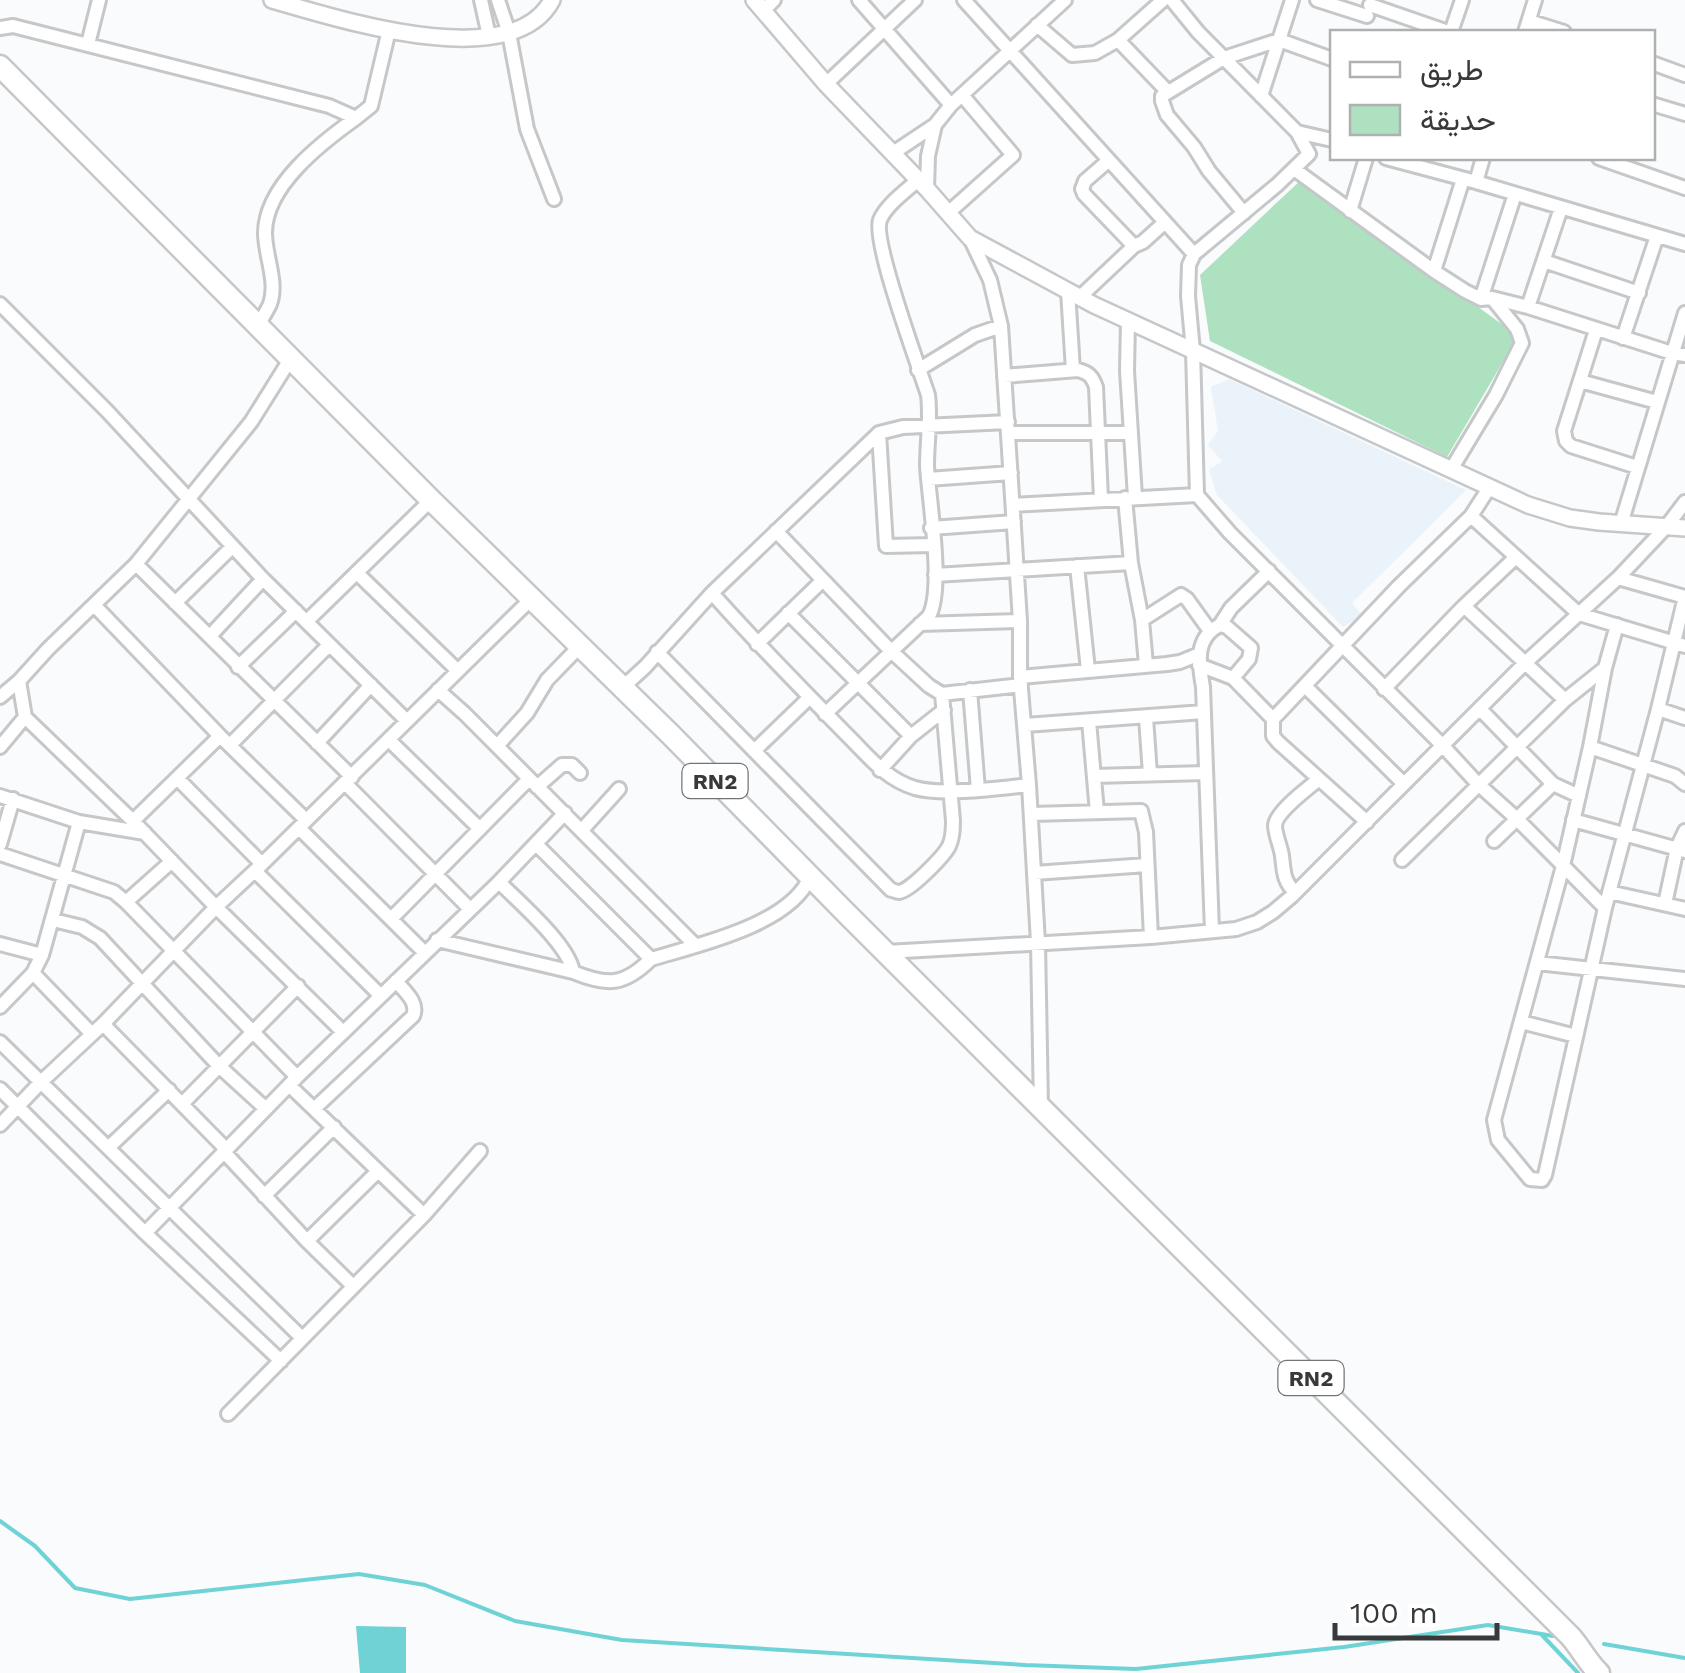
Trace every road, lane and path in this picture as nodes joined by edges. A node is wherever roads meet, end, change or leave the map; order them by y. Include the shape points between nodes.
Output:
1 (99, 0) edge
2 (272, 0) edge
3 (480, 0) edge
4 (498, 0) edge
5 (552, 0) edge
6 (858, 0) edge
7 (916, 0) edge
8 (964, 0) edge
9 (1065, 0) edge
10 (1163, 0) edge
11 (1172, 0) edge
12 (1292, 0) edge
13 (1317, 0) edge
14 (1462, 0) edge
15 (1535, 0) edge
16 (763, 4) edge
17 (1370, 7) edge
18 (1037, 25) junction
19 (1527, 27) edge
20 (0, 28) edge
21 (389, 30) junction
22 (885, 30) junction
23 (1444, 30) edge
24 (1451, 30) edge
25 (509, 33) junction
26 (488, 36) junction
27 (1118, 40) junction
28 (1279, 40) junction
29 (88, 44) junction
30 (1009, 51) junction
31 (1224, 58) junction
32 (1330, 58) edge
33 (1655, 64) edge
34 (0, 66) edge
35 (1685, 75) edge
36 (826, 84) junction
37 (1167, 91) junction
38 (1261, 96) junction
39 (957, 100) junction
40 (1655, 105) edge
41 (1685, 114) edge
42 (356, 118) junction
43 (935, 125) junction
44 (1296, 132) junction
45 (1330, 139) edge
46 (894, 153) junction
47 (1309, 154) junction
48 (1365, 160) edge
49 (1483, 160) edge
50 (1605, 160) edge
51 (1108, 161) junction
52 (1413, 162) edge
53 (1294, 169) junction
54 (1470, 180) junction
55 (923, 184) junction
56 (1685, 188) edge
57 (1515, 194) junction
58 (554, 199) dead end
59 (1561, 208) junction
60 (1350, 211) junction
61 (948, 213) junction
62 (1244, 213) junction
63 (1164, 223) junction
64 (1657, 236) junction
65 (970, 238) junction
66 (1685, 244) edge
67 (1134, 246) junction
68 (1194, 254) junction
69 (1544, 261) junction
70 (1434, 272) junction
71 (1639, 292) junction
72 (1074, 294) junction
73 (1487, 298) junction
74 (0, 304) edge
75 (1528, 307) junction
76 (1685, 313) edge
77 (1128, 320) junction
78 (258, 325) junction
79 (1002, 326) junction
80 (1596, 330) junction
81 (1624, 338) junction
82 (1193, 350) junction
83 (1679, 354) edge
84 (291, 358) junction
85 (918, 370) junction
86 (1073, 370) junction
87 (1004, 376) junction
88 (1580, 382) junction
89 (1657, 402) junction
90 (928, 426) junction
91 (1008, 427) junction
92 (1099, 431) junction
93 (880, 433) junction
94 (1130, 433) junction
95 (1637, 467) junction
96 (1452, 468) junction
97 (1011, 473) junction
98 (928, 479) junction
99 (1490, 488) junction
100 (1197, 495) junction
101 (1130, 497) junction
102 (1102, 498) junction
103 (188, 499) junction
104 (431, 500) junction
105 (1685, 502) edge
106 (1013, 504) junction
107 (1470, 516) junction
108 (1014, 522) junction
109 (1621, 524) junction
110 (1666, 527) junction
111 (932, 528) junction
112 (1685, 528) edge
113 (776, 531) junction
114 (933, 545) junction
115 (232, 548) junction
116 (1516, 557) junction
117 (1131, 563) junction
118 (136, 564) junction
119 (1077, 566) junction
120 (1016, 569) junction
121 (1269, 572) junction
122 (356, 573) junction
123 (934, 575) junction
124 (1618, 578) junction
125 (264, 579) junction
126 (823, 580) junction
127 (712, 592) junction
128 (1685, 597) edge
129 (531, 599) junction
130 (175, 603) junction
131 (95, 606) junction
132 (1464, 606) junction
133 (788, 613) junction
134 (1579, 614) junction
135 (301, 616) junction
136 (1142, 620) junction
137 (1020, 621) junction
138 (920, 624) junction
139 (1617, 625) junction
140 (1215, 628) junction
141 (210, 636) junction
142 (757, 644) junction
143 (329, 645) junction
144 (1679, 645) edge
145 (1344, 646) junction
146 (580, 648) junction
147 (890, 650) junction
148 (657, 652) junction
149 (1198, 660) junction
150 (1526, 662) junction
151 (1146, 665) junction
152 (238, 666) junction
153 (1605, 668) junction
154 (1088, 670) junction
155 (458, 671) junction
156 (1232, 678) junction
157 (19, 681) junction
158 (858, 681) junction
159 (1020, 681) junction
160 (370, 685) junction
161 (1305, 686) junction
162 (622, 688) junction
163 (1384, 689) junction
164 (438, 690) junction
165 (970, 690) junction
166 (942, 694) junction
167 (0, 696) edge
168 (810, 698) junction
169 (1565, 700) junction
170 (272, 701) junction
171 (1480, 708) junction
172 (944, 710) junction
173 (1658, 710) junction
174 (1204, 712) junction
175 (825, 714) junction
176 (25, 717) junction
177 (1146, 718) junction
178 (1685, 718) edge
179 (1272, 719) junction
180 (407, 721) junction
181 (1089, 722) junction
182 (1025, 724) junction
183 (912, 736) junction
184 (225, 740) junction
185 (389, 740) junction
186 (316, 743) junction
187 (496, 746) junction
188 (1443, 746) junction
189 (1518, 747) junction
190 (0, 748) edge
191 (1590, 748) junction
192 (754, 751) junction
193 (1643, 765) junction
194 (880, 770) junction
195 (580, 773) dead end
196 (1206, 773) junction
197 (1150, 774) junction
198 (1094, 776) junction
199 (177, 778) junction
200 (348, 780) junction
201 (1318, 780) junction
202 (533, 783) junction
203 (1404, 784) junction
204 (1478, 784) junction
205 (1553, 784) junction
206 (1685, 784) edge
207 (1030, 785) junction
208 (619, 790) dead end
209 (950, 790) junction
210 (978, 790) junction
211 (1579, 796) junction
212 (6, 798) edge
213 (1097, 812) junction
214 (565, 813) junction
215 (1031, 814) junction
216 (1517, 819) junction
217 (133, 820) junction
218 (1573, 820) junction
219 (80, 822) junction
220 (1367, 822) junction
221 (302, 824) junction
222 (480, 829) junction
223 (582, 830) junction
224 (1685, 831) edge
225 (145, 833) junction
226 (1623, 834) junction
227 (1494, 842) dead end
228 (0, 844) edge
229 (536, 844) junction
230 (1681, 849) edge
231 (0, 854) edge
232 (172, 860) junction
233 (1402, 860) dead end
234 (1147, 865) junction
235 (1563, 866) junction
236 (258, 868) junction
237 (1034, 873) junction
238 (437, 874) junction
239 (66, 877) junction
240 (810, 877) junction
241 (499, 882) junction
242 (1295, 892) junction
243 (1609, 892) junction
244 (126, 902) junction
245 (1664, 904) junction
246 (216, 907) junction
247 (1605, 908) junction
248 (470, 909) junction
249 (1685, 909) edge
250 (391, 919) junction
251 (53, 920) junction
252 (1212, 931) junction
253 (1151, 937) junction
254 (438, 940) junction
255 (1038, 943) junction
256 (0, 944) edge
257 (696, 945) junction
258 (174, 951) junction
259 (886, 952) junction
260 (425, 953) junction
261 (42, 955) junction
262 (651, 960) junction
263 (1537, 963) junction
264 (1591, 970) junction
265 (573, 972) junction
266 (33, 973) junction
267 (1685, 979) edge
268 (396, 981) junction
269 (141, 985) junction
270 (298, 986) junction
271 (380, 995) junction
272 (0, 1007) edge
273 (1521, 1022) junction
274 (97, 1029) junction
275 (252, 1031) junction
276 (343, 1032) junction
277 (1576, 1036) junction
278 (0, 1042) edge
279 (219, 1066) junction
280 (293, 1081) junction
281 (41, 1082) junction
282 (0, 1089) edge
283 (169, 1090) junction
284 (182, 1104) junction
285 (17, 1106) junction
286 (1041, 1106) junction
287 (314, 1108) junction
288 (266, 1109) junction
289 (0, 1125) edge
290 (334, 1127) junction
291 (109, 1147) junction
292 (480, 1151) dead end
293 (224, 1154) junction
294 (378, 1171) junction
295 (264, 1196) junction
296 (169, 1207) junction
297 (424, 1214) junction
298 (145, 1232) junction
299 (307, 1241) junction
300 (353, 1286) junction
301 (302, 1338) junction
302 (281, 1361) junction
303 (228, 1414) dead end
304 (1582, 1649) junction
305 (1599, 1673) edge
306 (1616, 1673) edge

1 - 29 street
2 - 21 street
3 - 26 street
4 - 25 street
5 - 25 street via 536,20
6 - 22 street
7 - 22 street
8 - 30 street
9 - 18 street
10 - 27 street
11 - 31 street
12 - 28 street
13 - 17 street
14 - 24 street
15 - 19 street
16 - 36 street
17 - 23 street
18 - 27 street via 1072,54 1095,53
18 - 30 street
20 - 29 street
21 - 26 street
21 - 42 street via 371,106
22 - 36 street
22 - 39 street
25 - 26 street
25 - 58 street via 526,129
27 - 37 street
28 - 31 street
28 - 32 street
28 - 38 street
29 - 42 street
30 - 39 street
30 - 51 street
31 - 37 street
31 - 38 street
33 - 35 street
34 - 78 highway, RN2
36 - 46 street
37 - 62 street via 1167,115
38 - 44 street
39 - 43 street
39 - 61 street via 1013,155
40 - 41 street
42 - 78 street via 319,144 272,206 265,235 270,303
43 - 46 street
43 - 55 street
44 - 45 street
44 - 47 street
45 - 47 street
46 - 55 street
47 - 53 street
48 - 60 street
49 - 54 street
50 - 56 street
51 - 63 street
51 - 67 street via 1082,189
52 - 54 street
53 - 60 street
53 - 62 street
54 - 57 street
54 - 70 street
55 - 61 street
55 - 85 street via 884,213 878,226
57 - 59 street
57 - 73 street
59 - 64 street
59 - 69 street
60 - 70 street
61 - 65 street
62 - 68 street
63 - 67 street
63 - 68 street
64 - 66 street
64 - 71 street
65 - 72 street
65 - 79 street
67 - 72 street
68 - 82 street via 1188,266
69 - 71 street
69 - 75 street
70 - 73 street
71 - 81 street
72 - 77 street
72 - 86 street
73 - 75 street
73 - 96 street via 1522,343
74 - 103 street
75 - 80 street
76 - 83 street
77 - 82 street
77 - 94 street
78 - 84 highway, RN2
79 - 85 street
79 - 87 street
80 - 81 street
80 - 88 street
81 - 83 street
82 - 96 street
82 - 100 street
83 - 89 street
84 - 103 street via 251,422
84 - 104 highway, RN2
85 - 90 street via 928,394
86 - 87 street
86 - 92 street via 1092,377
87 - 91 street
88 - 89 street
88 - 95 street via 1566,441
89 - 95 street
90 - 91 street
90 - 93 street
90 - 98 street
91 - 92 street
91 - 97 street
92 - 94 street
92 - 102 street
93 - 113 street
93 - 114 street via 886,546
94 - 101 street
95 - 109 street
96 - 99 street
97 - 98 street
97 - 106 street
98 - 111 street
99 - 107 street
99 - 109 street via 1570,518
100 - 101 street
100 - 121 street
101 - 102 street
101 - 117 street
102 - 106 street
103 - 115 street
103 - 118 street
104 - 122 street
104 - 129 highway, RN2
105 - 110 street
106 - 108 street
107 - 116 street
107 - 145 street
108 - 111 street
108 - 120 street
109 - 110 street
110 - 112 street
110 - 124 street
111 - 114 street
113 - 126 street
113 - 127 street
114 - 123 street
115 - 125 street
115 - 130 street
116 - 132 street
116 - 134 street
117 - 119 street
117 - 136 street
118 - 130 street
118 - 131 street
119 - 120 street
119 - 154 street
120 - 123 street
120 - 137 street
121 - 140 street
121 - 145 street
122 - 135 street
122 - 155 street
123 - 138 street via 933,609
124 - 128 street
124 - 134 street
125 - 135 street
125 - 141 street
126 - 133 street
126 - 147 street
127 - 142 street
127 - 148 street
128 - 144 street
129 - 146 highway, RN2
129 - 155 street
130 - 141 street
131 - 157 street
131 - 184 street
132 - 150 street
132 - 163 street
133 - 142 street
133 - 158 street
134 - 139 street
134 - 150 street
135 - 143 street
135 - 152 street
136 - 140 street via 1180,596
136 - 151 street
137 - 138 street
137 - 159 street
138 - 147 street
139 - 144 street
139 - 153 street
140 - 149 street
140 - 156 street via 1227,627 1252,648
141 - 152 street
142 - 168 street
143 - 160 street
143 - 170 street
144 - 173 street
145 - 161 street
145 - 163 street
146 - 162 highway, RN2
146 - 187 street
147 - 158 street
147 - 166 street
148 - 162 street
148 - 192 street
149 - 151 street
149 - 156 street
149 - 174 street
150 - 169 street
150 - 171 street
151 - 154 street
152 - 170 street
153 - 169 street
153 - 191 street
154 - 159 street
155 - 164 street
156 - 179 street
157 - 167 street
157 - 176 street
158 - 175 street
158 - 183 street
159 - 165 street
159 - 182 street
160 - 180 street
160 - 186 street
161 - 179 street
161 - 203 street
162 - 240 highway, RN2
163 - 188 street
164 - 180 street
164 - 187 street
165 - 166 street
165 - 210 street
166 - 172 street
168 - 175 street
168 - 192 street
169 - 189 street
170 - 184 street
170 - 186 street
171 - 188 street
171 - 189 street
172 - 183 street
172 - 209 street
173 - 178 street
173 - 193 street
174 - 177 street
174 - 196 street
175 - 194 street
176 - 190 street
176 - 217 street
177 - 181 street
177 - 197 street
179 - 201 street via 1278,742
180 - 185 street
181 - 182 street
181 - 198 street
182 - 207 street
183 - 194 street
184 - 199 street
184 - 221 street
185 - 200 street
185 - 222 street
186 - 200 street
187 - 202 street
188 - 203 street
188 - 204 street
189 - 204 street
189 - 205 street
191 - 193 street
191 - 211 street
192 - 209 street via 894,892 920,877 950,845
193 - 206 street
193 - 226 street
194 - 209 street via 916,788
195 - 202 street via 562,765
196 - 197 street
196 - 252 street
197 - 198 street
198 - 213 street
199 - 217 street
199 - 236 street
200 - 221 street
200 - 238 street
201 - 220 street
201 - 242 street via 1275,826 1284,876
202 - 214 street
202 - 222 street
203 - 220 street
204 - 216 street
204 - 233 street
205 - 211 street
205 - 216 street
207 - 210 street
207 - 215 street
208 - 223 street
209 - 210 street
211 - 218 street
212 - 219 street
212 - 228 street
213 - 215 street
213 - 234 street via 1142,811
214 - 223 street
214 - 229 street
215 - 237 street
216 - 227 street
216 - 235 street
217 - 225 street
218 - 226 street
218 - 235 street
219 - 225 street
219 - 239 street
220 - 242 street
221 - 236 street
221 - 250 street
222 - 238 street
223 - 257 street
224 - 230 street
225 - 232 street
226 - 230 street
226 - 243 street
229 - 241 street
229 - 262 street
230 - 245 street
231 - 239 street
232 - 244 street
232 - 246 street
234 - 237 street
234 - 253 street
235 - 247 street
235 - 263 street
236 - 246 street
236 - 271 street
237 - 255 street
238 - 248 street
238 - 250 street
239 - 244 street
239 - 251 street
240 - 257 street via 770,918
240 - 259 highway, RN2
241 - 248 street
241 - 265 street via 546,929
242 - 252 street via 1257,922
243 - 245 street
243 - 247 street
244 - 258 street
245 - 249 street
246 - 258 street
246 - 270 street
247 - 264 street
248 - 254 street
250 - 260 street
251 - 261 street
251 - 269 street via 92,932
252 - 253 street
253 - 255 street
254 - 260 street
254 - 265 street
255 - 259 street
255 - 286 street
256 - 261 street
257 - 262 street
258 - 269 street
258 - 275 street
259 - 286 highway, RN2
260 - 268 street
261 - 266 street
262 - 265 street via 636,974 606,982
263 - 264 street
263 - 273 street
264 - 267 street
264 - 277 street
266 - 272 street
266 - 274 street
268 - 271 street
268 - 287 street via 414,1003 413,1016
269 - 274 street
269 - 279 street
270 - 275 street
270 - 276 street
271 - 276 street
273 - 277 street
273 - 277 street via 1494,1130 1536,1181 1545,1175
274 - 281 street
274 - 283 street
275 - 279 street
275 - 280 street
276 - 280 street
278 - 281 street
279 - 284 street
279 - 288 street
280 - 287 street
280 - 288 street
281 - 285 street
281 - 291 street
282 - 285 street
283 - 284 street
283 - 291 street
284 - 293 street
285 - 289 street
285 - 298 street
286 - 304 highway, RN2
287 - 290 street
288 - 293 street
290 - 294 street
290 - 295 street
291 - 296 street
292 - 297 street
293 - 295 street
293 - 296 street
294 - 297 street
294 - 299 street
295 - 299 street
296 - 298 street
296 - 301 street
297 - 300 street
298 - 302 street
299 - 300 street
300 - 301 street
301 - 302 street
302 - 303 street
304 - 305 highway, RN2
304 - 306 highway, RN2

